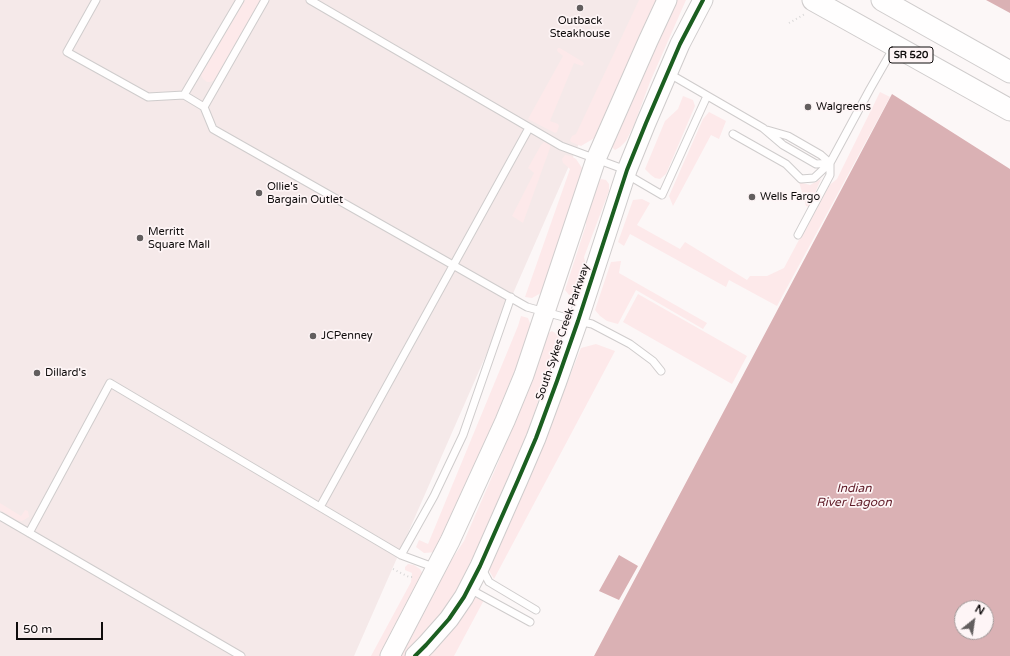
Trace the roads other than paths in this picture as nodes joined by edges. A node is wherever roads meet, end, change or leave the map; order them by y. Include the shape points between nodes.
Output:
1 (96, 0) edge
2 (240, 0) edge
3 (265, 0) edge
4 (310, 0) edge
5 (667, 0) edge
6 (703, 0) edge
7 (882, 0) edge
8 (810, 6) edge
9 (895, 46) junction
10 (1010, 72) edge
11 (667, 73) junction
12 (184, 95) junction
13 (707, 96) junction
14 (204, 107) junction
15 (1010, 110) edge
16 (529, 128) junction
17 (733, 134) dead end
18 (596, 159) junction
19 (830, 163) junction
20 (626, 172) junction
21 (798, 236) dead end
22 (454, 265) junction
23 (511, 297) junction
24 (545, 312) junction
25 (578, 321) junction
26 (661, 371) dead end
27 (320, 507) junction
28 (0, 516) edge
29 (29, 533) junction
30 (401, 555) junction
31 (480, 566) junction
32 (433, 574) junction
33 (468, 588) junction
34 (536, 610) dead end
35 (530, 622) dead end
36 (241, 656) edge
37 (390, 656) edge
38 (415, 656) edge

1 - 12 lane via 67,52 148,97
2 - 12 lane
3 - 14 lane
4 - 16 lane
5 - 18 street, South Sykes Creek Parkway
6 - 11 street, South Sykes Creek Parkway
7 - 10 main road, SR 520
8 - 9 main road, SR 520
9 - 15 main road, SR 520
9 - 19 lane
11 - 13 lane
11 - 20 street, South Sykes Creek Parkway
12 - 14 lane
13 - 19 lane via 763,128 788,136
13 - 20 lane via 662,195
14 - 22 lane via 213,129
16 - 18 lane via 561,146
16 - 22 lane
17 - 19 lane via 786,164 801,178 814,178
18 - 20 lane
18 - 24 street, South Sykes Creek Parkway
19 - 21 lane via 830,175
20 - 25 street, South Sykes Creek Parkway
22 - 23 lane
22 - 27 lane
23 - 24 lane via 527,307
23 - 30 lane via 463,435 434,496
24 - 25 lane
24 - 32 street, South Sykes Creek Parkway via 505,421
25 - 26 lane via 592,324 637,348
25 - 31 street, South Sykes Creek Parkway via 536,438
27 - 29 lane via 110,383
27 - 30 lane
28 - 29 lane
29 - 36 lane
30 - 32 lane
31 - 33 street, South Sykes Creek Parkway
31 - 34 lane via 489,582
32 - 37 street, South Sykes Creek Parkway
33 - 35 lane
33 - 38 street, South Sykes Creek Parkway via 449,620

